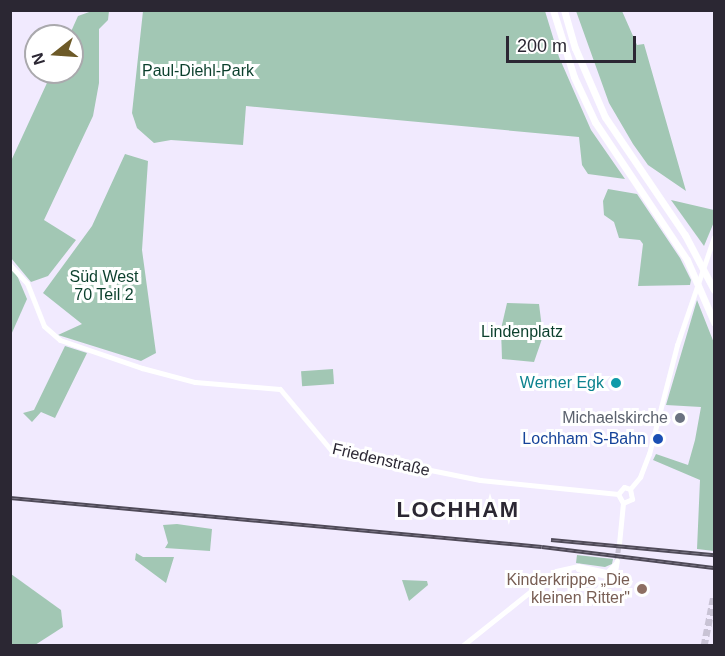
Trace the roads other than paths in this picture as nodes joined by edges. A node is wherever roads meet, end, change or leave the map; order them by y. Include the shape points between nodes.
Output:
1 (554, 10) edge
2 (564, 10) edge
3 (714, 237) edge
4 (10, 265) edge
5 (714, 290) edge
6 (714, 322) edge
7 (630, 489) junction
8 (618, 494) junction
9 (623, 503) junction
10 (619, 544) tunnel mouth
11 (616, 561) dead end
12 (462, 645) edge

1 - 6 highway via 574,77 595,122 687,260
2 - 5 highway via 575,48 605,117 681,228
3 - 7 street via 664,388 649,454 640,477
4 - 8 street, Friedenstraße via 27,283 48,331 67,343 195,382 280,389 331,450 480,480
7 - 8 street via 621,489
7 - 9 street via 632,499
8 - 9 street
9 - 10 street
11 - 12 street via 610,574 570,567 556,571

